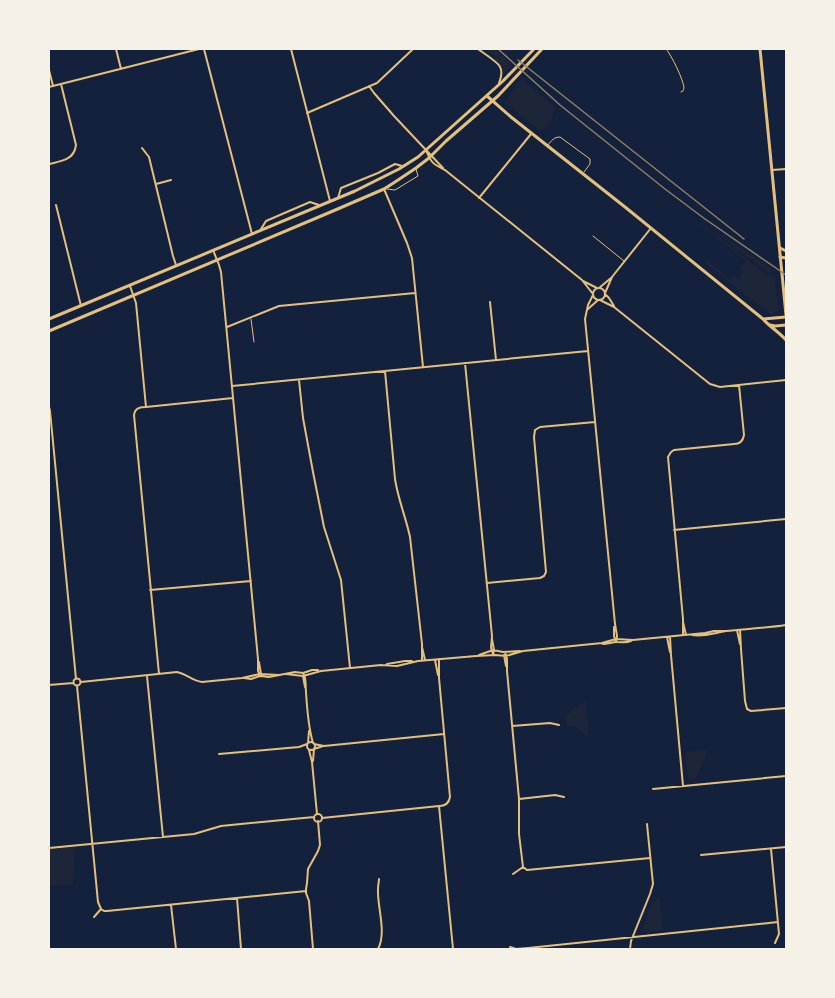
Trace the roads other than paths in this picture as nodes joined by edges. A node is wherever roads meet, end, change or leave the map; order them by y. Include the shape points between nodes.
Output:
1 (116, 49) edge
2 (199, 49) edge
3 (204, 49) edge
4 (291, 49) edge
5 (413, 49) edge
6 (478, 49) edge
7 (534, 49) edge
8 (542, 49) edge
9 (666, 49) edge
10 (760, 49) edge
11 (121, 69) junction
12 (49, 70) edge
13 (61, 84) junction
14 (53, 86) junction
15 (369, 86) junction
16 (498, 86) junction
17 (49, 87) edge
18 (681, 92) dead end
19 (487, 96) junction
20 (492, 101) junction
21 (307, 113) junction
22 (532, 133) junction
23 (548, 145) junction
24 (142, 148) dead end
25 (426, 150) junction
26 (430, 157) junction
27 (49, 164) edge
28 (404, 167) junction
29 (416, 168) junction
30 (786, 169) edge
31 (445, 170) junction
32 (772, 170) junction
33 (583, 173) junction
34 (171, 180) dead end
35 (156, 184) junction
36 (384, 188) junction
37 (338, 198) junction
38 (479, 198) junction
39 (330, 201) junction
40 (56, 205) dead end
41 (319, 206) junction
42 (651, 228) junction
43 (260, 230) junction
44 (252, 234) junction
45 (593, 236) dead end
46 (780, 248) junction
47 (213, 250) junction
48 (786, 251) edge
49 (780, 257) junction
50 (786, 258) edge
51 (217, 260) junction
52 (624, 262) junction
53 (177, 266) junction
54 (786, 272) edge
55 (782, 276) junction
56 (612, 277) junction
57 (582, 280) junction
58 (130, 286) junction
59 (598, 288) junction
60 (415, 293) junction
61 (605, 294) junction
62 (134, 295) junction
63 (593, 295) junction
64 (600, 300) junction
65 (490, 302) dead end
66 (81, 306) junction
67 (614, 307) junction
68 (587, 310) junction
69 (786, 316) edge
70 (250, 318) junction
71 (763, 318) junction
72 (49, 320) edge
73 (768, 324) junction
74 (786, 325) edge
75 (226, 327) junction
76 (49, 331) edge
77 (786, 340) edge
78 (254, 342) dead end
79 (588, 351) junction
80 (496, 360) junction
81 (465, 363) junction
82 (423, 367) junction
83 (385, 371) junction
84 (299, 380) junction
85 (786, 380) edge
86 (740, 385) junction
87 (232, 386) junction
88 (233, 398) junction
89 (146, 406) junction
90 (49, 407) edge
91 (595, 422) junction
92 (786, 519) edge
93 (674, 530) junction
94 (251, 581) junction
95 (487, 583) junction
96 (150, 590) junction
97 (786, 625) edge
98 (739, 630) junction
99 (684, 635) junction
100 (667, 637) junction
101 (670, 637) junction
102 (616, 639) junction
103 (633, 640) junction
104 (616, 642) junction
105 (422, 644) junction
106 (602, 644) junction
107 (493, 651) junction
108 (523, 651) junction
109 (505, 652) junction
110 (494, 655) junction
111 (671, 655) junction
112 (476, 656) junction
113 (505, 656) junction
114 (439, 659) junction
115 (425, 660) junction
116 (435, 660) junction
117 (422, 661) junction
118 (350, 668) junction
119 (321, 671) junction
120 (304, 672) junction
121 (159, 674) junction
122 (286, 674) junction
123 (260, 675) junction
124 (147, 676) junction
125 (304, 676) junction
126 (439, 678) junction
127 (76, 679) junction
128 (80, 682) junction
129 (73, 683) junction
130 (49, 685) edge
131 (77, 686) junction
132 (786, 708) edge
133 (559, 725) dead end
134 (512, 726) junction
135 (309, 730) junction
136 (444, 734) junction
137 (314, 743) junction
138 (308, 744) junction
139 (324, 746) junction
140 (299, 747) junction
141 (308, 749) junction
142 (314, 749) junction
143 (219, 754) dead end
144 (312, 762) junction
145 (786, 776) edge
146 (684, 786) junction
147 (653, 789) dead end
148 (564, 796) dead end
149 (519, 799) junction
150 (439, 806) junction
151 (317, 814) junction
152 (314, 817) junction
153 (322, 818) junction
154 (318, 821) junction
155 (647, 824) dead end
156 (163, 837) junction
157 (93, 844) junction
158 (786, 847) edge
159 (49, 848) edge
160 (771, 849) junction
161 (701, 855) dead end
162 (650, 858) junction
163 (523, 867) junction
164 (513, 874) dead end
165 (379, 879) dead end
166 (306, 891) junction
167 (236, 898) junction
168 (171, 905) junction
169 (101, 909) junction
170 (94, 917) dead end
171 (778, 922) junction
172 (633, 938) junction
173 (775, 943) dead end
174 (510, 947) dead end
175 (176, 949) edge
176 (241, 949) edge
177 (313, 949) edge
178 (378, 949) edge
179 (453, 949) edge
180 (630, 949) edge

1 - 11 street
2 - 11 street
3 - 44 street
4 - 21 street
5 - 15 street via 379,81
6 - 16 street via 500,66
7 - 16 main road
8 - 20 main road
9 - 18 lane via 679,72 684,88
10 - 32 main road
11 - 13 street
12 - 14 street
13 - 14 street
13 - 27 street via 76,145 71,157
14 - 17 street
15 - 21 street
15 - 25 street
16 - 19 main road
19 - 20 main road
19 - 25 main road
20 - 22 main road
20 - 26 main road
21 - 39 street
22 - 23 main road
22 - 38 street
23 - 33 main road
23 - 33 lane via 554,138 560,137 590,159 590,164
24 - 35 street via 149,156
25 - 26 street
25 - 28 main road
26 - 29 main road
26 - 31 street
26 - 31 street via 434,164
28 - 37 main road
28 - 37 street via 395,164 341,188
29 - 36 main road
29 - 36 lane via 418,176 395,190
30 - 32 street
31 - 38 street
32 - 46 main road
33 - 42 main road
34 - 35 street
35 - 53 street
36 - 51 main road
36 - 60 street via 410,251
37 - 39 main road
38 - 57 street
39 - 41 main road
40 - 66 street
41 - 43 main road
41 - 43 street via 310,202 266,220
42 - 52 street
42 - 71 main road
43 - 44 main road
44 - 47 main road
45 - 52 lane
46 - 48 main road
46 - 49 main road
47 - 51 street
47 - 53 main road
49 - 50 main road
49 - 55 main road
51 - 62 main road
51 - 75 street via 221,272
52 - 56 street
53 - 58 main road
54 - 55 main road
55 - 69 main road
56 - 59 street
56 - 61 street
57 - 59 street
57 - 63 street
58 - 62 street
58 - 66 main road
59 - 61 street via 603,289
59 - 63 street
60 - 70 street via 279,306
60 - 82 street
61 - 64 street
61 - 67 street
62 - 76 main road
62 - 89 street
63 - 64 street via 595,299
63 - 68 street
64 - 67 street
64 - 68 street
65 - 80 street
66 - 72 main road
67 - 86 street via 710,384 720,387
68 - 79 street via 585,319
69 - 71 main road
70 - 75 street
70 - 78 lane
71 - 73 main road
73 - 74 main road
73 - 77 main road
75 - 87 street
79 - 80 street
79 - 91 street
80 - 81 street
81 - 82 street
81 - 95 street
82 - 83 street
83 - 84 street
83 - 105 street via 396,492 410,538
84 - 87 street
84 - 118 street via 303,418 324,527 341,580
85 - 86 street
86 - 93 street via 744,435 740,442 674,450 668,457
87 - 88 street
88 - 89 street
88 - 94 street
89 - 96 street via 137,408 134,415
90 - 127 street
91 - 95 street via 540,427 535,430 546,572 540,578
91 - 102 street
92 - 93 street
93 - 99 street
94 - 96 street
94 - 123 street
95 - 107 street
96 - 121 street
97 - 98 street
98 - 99 street via 707,636
98 - 132 street via 747,709 751,711
99 - 101 street
100 - 101 street
100 - 103 street
100 - 111 street
101 - 111 street
102 - 103 street
102 - 104 street
102 - 106 street
103 - 104 street via 626,643
104 - 106 street
105 - 115 street
105 - 117 street
106 - 108 street
107 - 109 street
107 - 110 street
107 - 112 street
108 - 109 street
108 - 113 street
109 - 113 street
110 - 112 street
110 - 113 street
111 - 146 street
112 - 114 street
113 - 134 street
114 - 116 street
114 - 126 street
115 - 116 street
115 - 117 street
116 - 126 street
117 - 118 street
118 - 119 street
119 - 120 street
119 - 125 street
120 - 122 street
120 - 125 street
121 - 123 street via 180,673 202,682 251,679
121 - 124 street
122 - 123 street via 269,677
122 - 125 street
124 - 128 street
124 - 156 street
125 - 135 street
126 - 136 street
127 - 128 street
127 - 129 street
128 - 131 street
129 - 130 street
129 - 131 street
131 - 157 street
133 - 134 street via 550,723
134 - 149 street
135 - 137 street
135 - 138 street
136 - 139 street
136 - 150 street via 450,797 446,804
137 - 138 street
137 - 139 street
137 - 142 street
138 - 140 street
138 - 141 street
139 - 142 street
140 - 141 street
140 - 143 street
141 - 142 street
141 - 144 street
142 - 144 street
144 - 151 street
145 - 146 street
146 - 147 street
148 - 149 street via 555,794
149 - 163 street via 519,834
150 - 153 street
150 - 179 street
151 - 152 street
151 - 153 street
152 - 154 street
152 - 156 street via 221,826 197,834
153 - 154 street
154 - 166 street via 320,845 308,869
155 - 162 street
156 - 157 street
157 - 159 street
157 - 169 street via 98,904
158 - 160 street
160 - 161 street
160 - 171 street
162 - 163 street via 527,870
162 - 172 street via 653,884
163 - 164 street
165 - 178 street via 382,935
166 - 167 street
166 - 177 street
167 - 168 street
167 - 176 street
168 - 169 street via 107,911
168 - 175 street
169 - 170 street
171 - 172 street
171 - 173 street via 779,934
172 - 174 street via 516,949
172 - 180 street

